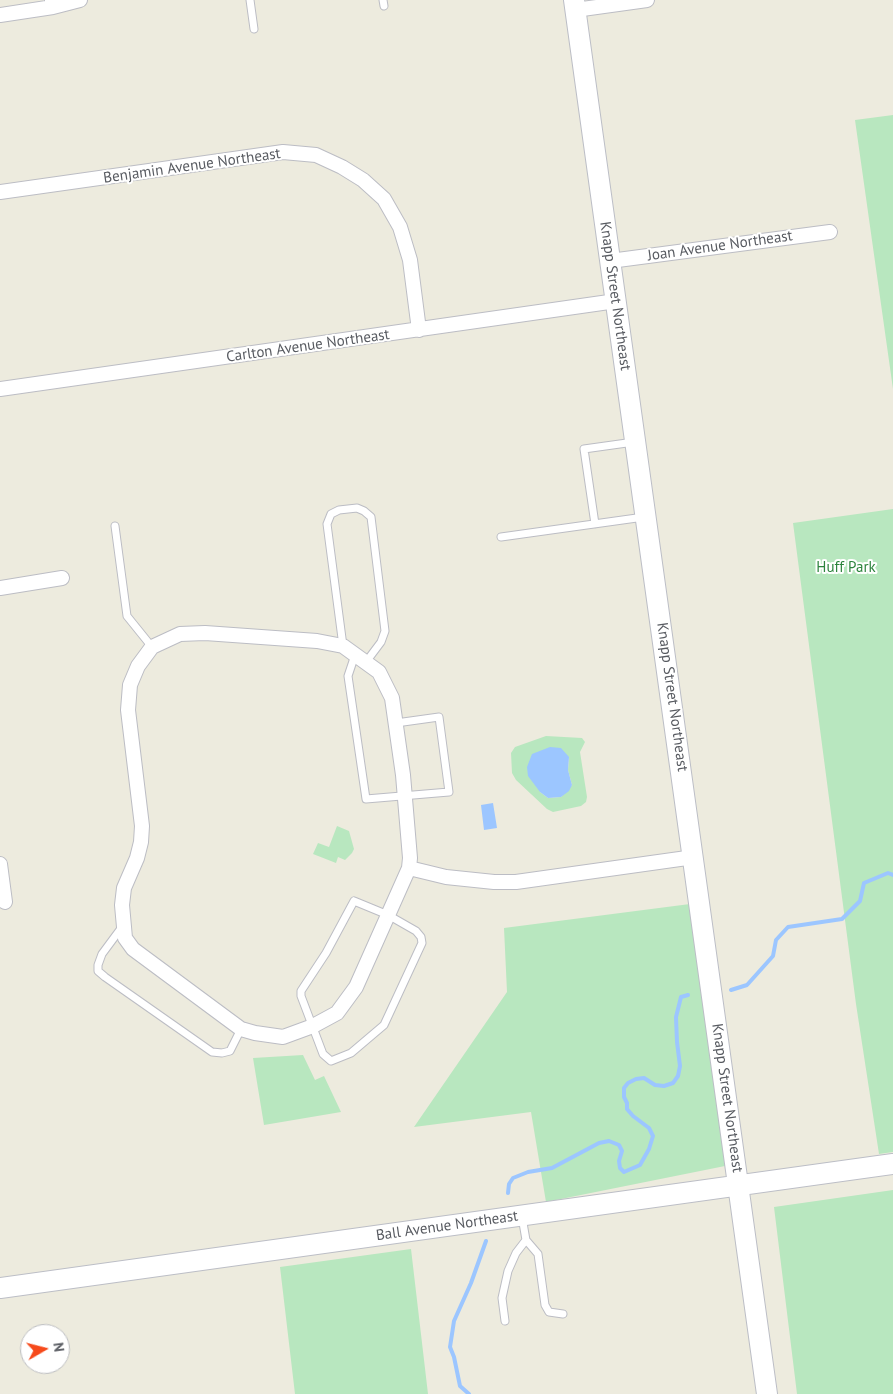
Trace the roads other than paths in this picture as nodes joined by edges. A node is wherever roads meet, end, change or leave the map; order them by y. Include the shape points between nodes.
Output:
1 (80, 0) edge
2 (250, 0) edge
3 (647, 0) edge
4 (53, 4) edge
5 (575, 5) edge
6 (0, 16) edge
7 (254, 29) dead end
8 (0, 192) edge
9 (830, 232) dead end
10 (610, 260) junction
11 (616, 302) junction
12 (419, 330) junction
13 (0, 389) edge
14 (636, 442) junction
15 (647, 517) junction
16 (595, 524) junction
17 (115, 526) dead end
18 (501, 537) dead end
19 (62, 578) dead end
20 (0, 588) edge
21 (343, 646) junction
22 (152, 647) junction
23 (360, 659) junction
24 (396, 723) junction
25 (405, 797) junction
26 (694, 857) junction
27 (0, 864) edge
28 (409, 868) junction
29 (5, 902) dead end
30 (388, 915) junction
31 (123, 926) junction
32 (313, 1026) junction
33 (241, 1029) junction
34 (893, 1164) edge
35 (739, 1186) junction
36 (522, 1216) junction
37 (526, 1240) junction
38 (0, 1288) edge
39 (563, 1314) dead end
40 (506, 1321) dead end
41 (767, 1394) edge

1 - 4 street
2 - 7 lane
3 - 5 street
4 - 6 street
5 - 10 main road, Knapp Street Northeast
8 - 12 street, Benjamin Avenue Northeast via 283,152 316,156 363,180 384,199 400,228 410,260
9 - 10 street, Joan Avenue Northeast
10 - 11 main road, Knapp Street Northeast
11 - 12 street, Carlton Avenue Northeast
11 - 14 main road, Knapp Street Northeast
12 - 13 street, Carlton Avenue Northeast
14 - 15 main road, Knapp Street Northeast
14 - 16 lane via 584,449
15 - 16 lane
15 - 26 main road, Knapp Street Northeast
16 - 18 lane
17 - 22 lane via 127,616
19 - 20 street
21 - 22 street via 317,641 205,633 180,634
21 - 23 street
21 - 23 lane via 327,524 331,514 338,510 357,508 371,517 385,631 381,642
22 - 31 street via 138,666 130,685 128,710 142,826 137,858 124,888
23 - 24 street via 379,672 392,698
23 - 25 lane via 348,676 366,800
24 - 25 street
24 - 25 lane via 439,717 449,792
25 - 28 street
26 - 28 street via 516,882 446,877
26 - 35 main road, Knapp Street Northeast
27 - 29 street
28 - 30 street
30 - 32 street via 356,987 337,1013
30 - 32 lane via 354,901 301,991
30 - 32 lane via 416,931 422,942 384,1025 351,1053 331,1060 323,1054
31 - 33 street via 125,938 133,949
31 - 33 lane via 102,954 98,965 98,971 105,978 212,1052 230,1051
32 - 33 street via 283,1037
34 - 35 main road, Ball Avenue Northeast
35 - 36 main road, Ball Avenue Northeast
35 - 41 main road, Knapp Street Northeast
36 - 37 lane
36 - 38 main road, Ball Avenue Northeast
37 - 39 lane via 538,1254 545,1305 549,1312
37 - 40 lane via 516,1253 506,1280 502,1298

